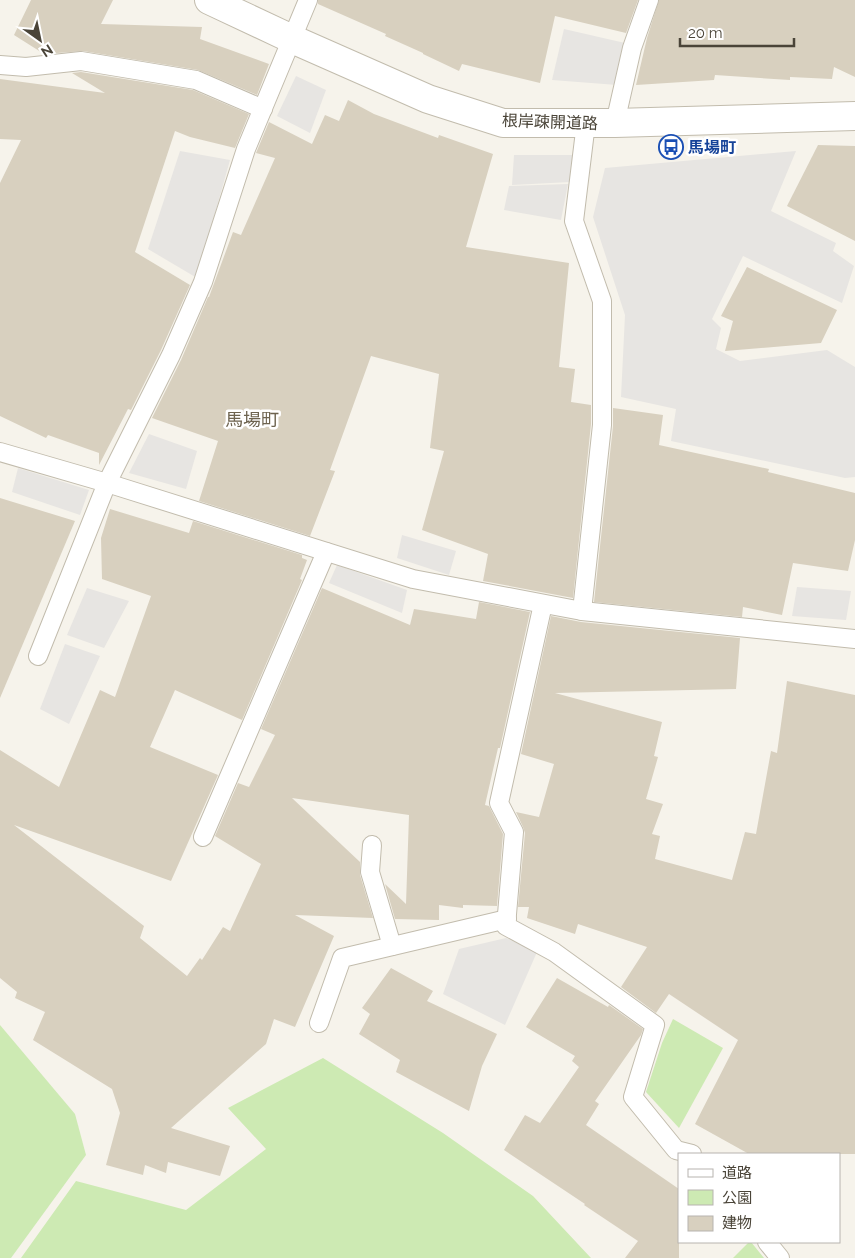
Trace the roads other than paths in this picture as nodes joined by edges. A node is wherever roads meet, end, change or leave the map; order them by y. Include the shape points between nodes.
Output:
1 (209, 0) edge
2 (308, 0) edge
3 (649, 0) edge
4 (292, 39) junction
5 (0, 64) edge
6 (263, 109) junction
7 (855, 116) edge
8 (586, 123) junction
9 (615, 123) junction
10 (0, 452) edge
11 (107, 483) junction
12 (326, 552) junction
13 (543, 604) junction
14 (582, 611) junction
15 (855, 639) edge
16 (38, 656) dead end
17 (203, 836) dead end
18 (372, 845) dead end
19 (507, 919) junction
20 (392, 946) junction
21 (319, 1023) dead end
22 (688, 1153) edge
23 (768, 1243) edge
24 (780, 1258) edge

1 - 4 street, 根岸疎開道路
2 - 4 lane
3 - 9 lane via 632,48
4 - 6 lane
4 - 8 street, 根岸疎開道路 via 428,99 503,123
5 - 6 lane via 26,67 81,62 196,80
6 - 11 lane via 246,149 203,282 171,355
7 - 9 street, 根岸疎開道路
8 - 9 street, 根岸疎開道路
8 - 14 lane via 574,221 602,301 602,425
10 - 11 lane
11 - 12 lane
11 - 16 lane
12 - 13 lane via 413,579
12 - 17 lane
13 - 14 lane
13 - 19 lane via 500,803 514,832
14 - 15 lane
18 - 20 lane via 370,872
19 - 20 lane
19 - 22 lane via 506,926 554,952 655,1025 633,1097 676,1150
20 - 21 lane via 342,958
23 - 24 lane

